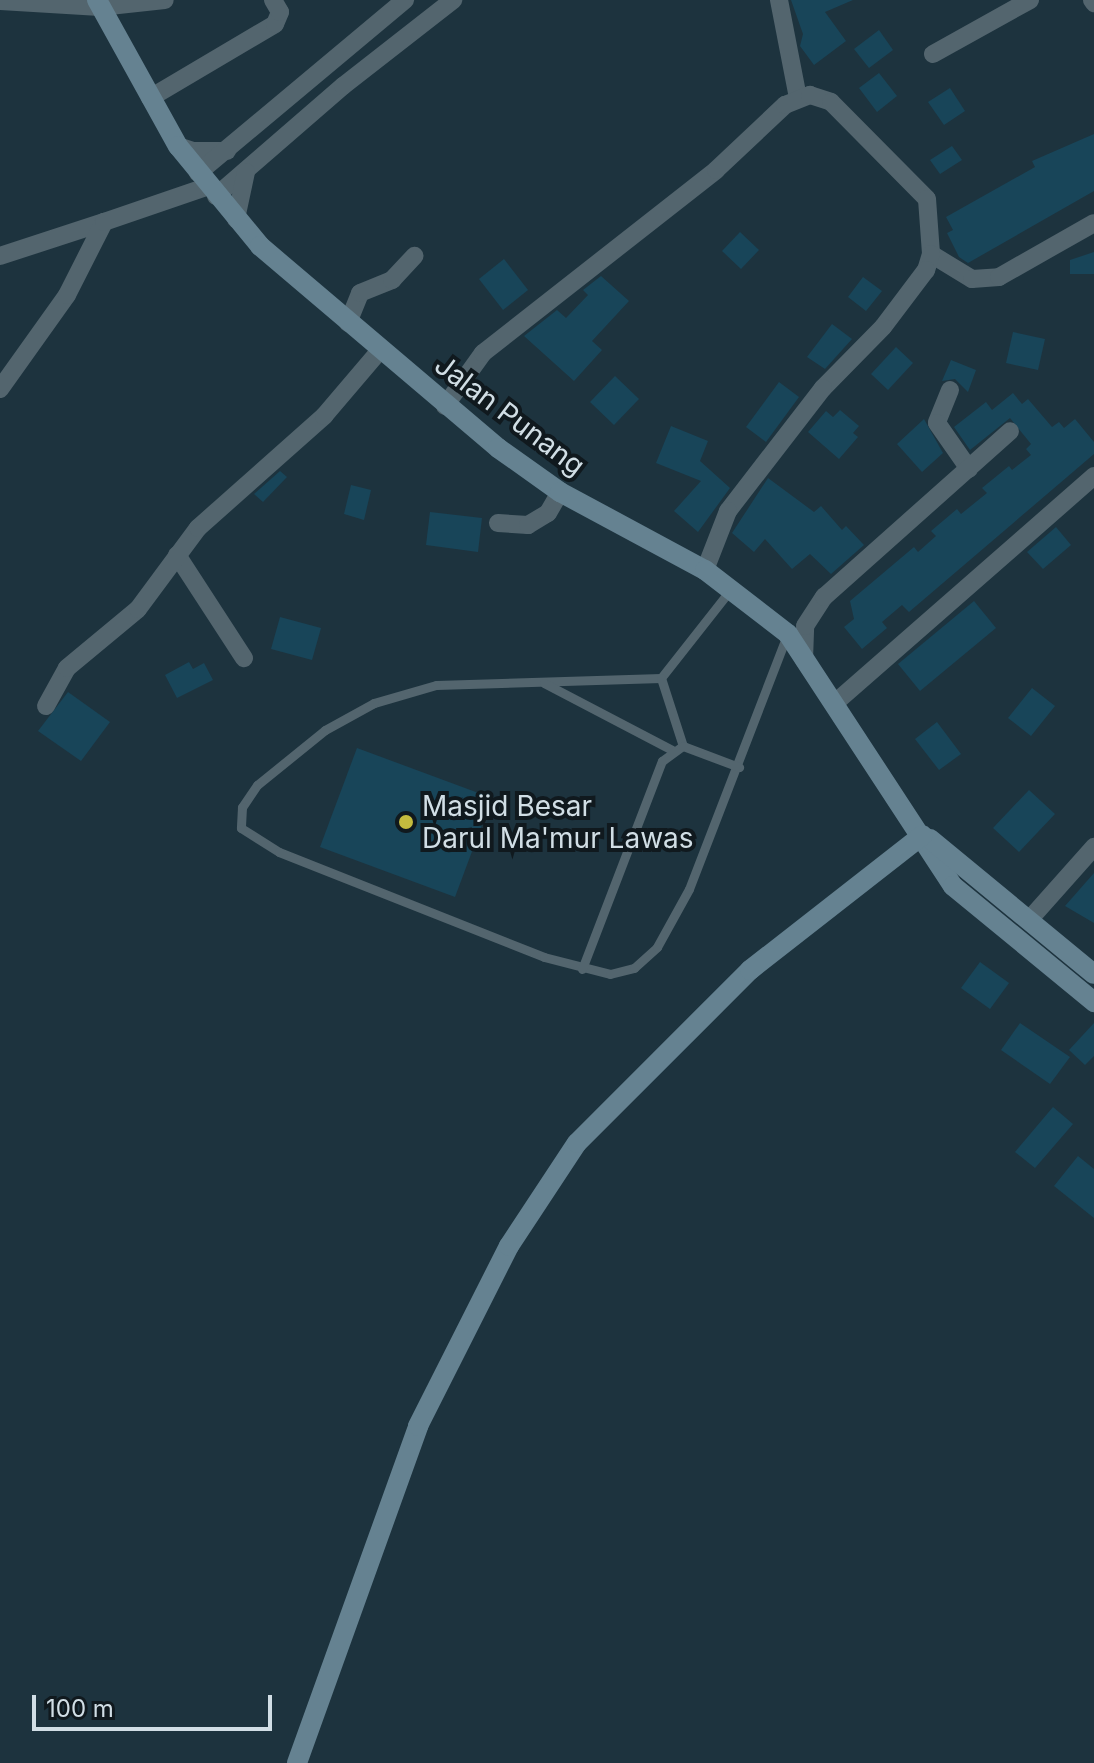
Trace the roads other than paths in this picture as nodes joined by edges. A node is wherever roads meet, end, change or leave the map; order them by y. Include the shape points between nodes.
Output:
1 (165, 0) edge
2 (273, 0) edge
3 (405, 0) edge
4 (453, 0) edge
5 (779, 0) edge
6 (1030, 0) edge
7 (0, 1) edge
8 (98, 4) edge
9 (933, 54) dead end
10 (150, 98) junction
11 (798, 98) junction
12 (178, 146) junction
13 (227, 151) junction
14 (246, 172) junction
15 (208, 185) junction
16 (236, 219) junction
17 (104, 222) junction
18 (1094, 223) edge
19 (931, 254) junction
20 (0, 256) edge
21 (414, 256) dead end
22 (348, 323) junction
23 (381, 349) junction
24 (0, 389) edge
25 (950, 390) dead end
26 (445, 406) junction
27 (1010, 431) dead end
28 (969, 469) junction
29 (1094, 476) edge
30 (560, 492) junction
31 (498, 523) dead end
32 (177, 555) junction
33 (705, 570) junction
34 (732, 587) junction
35 (788, 634) junction
36 (244, 658) dead end
37 (804, 660) junction
38 (661, 678) junction
39 (543, 682) junction
40 (836, 702) junction
41 (46, 706) dead end
42 (683, 746) junction
43 (672, 750) junction
44 (739, 767) junction
45 (923, 835) junction
46 (1094, 847) edge
47 (1029, 920) junction
48 (582, 969) junction
49 (1094, 974) edge
50 (1094, 1002) edge
51 (297, 1763) edge

1 - 8 street
2 - 10 street via 280,12 275,24
3 - 13 street
4 - 14 street via 343,86
5 - 11 street
6 - 9 street
7 - 8 street
8 - 10 street, Jalan Punang
10 - 12 street, Jalan Punang
11 - 19 street via 810,95 831,102 910,178 927,199
11 - 26 street via 705,179 483,353
12 - 13 street
12 - 15 street, Jalan Punang
13 - 15 street
14 - 15 street
14 - 16 street
15 - 16 street, Jalan Punang
15 - 17 street
16 - 22 street, Jalan Punang
17 - 20 street
17 - 24 street via 67,295
18 - 19 street via 999,277 972,279
19 - 33 street via 911,294 823,388 728,511
21 - 22 street via 392,280 360,293
22 - 23 street, Jalan Punang
23 - 26 street, Jalan Punang
23 - 32 street via 324,416 224,503
25 - 28 street via 937,423
26 - 30 street, Jalan Punang
27 - 28 street
28 - 37 street via 824,597 805,626
29 - 40 street
30 - 31 street via 548,513 528,525
30 - 33 street, Jalan Punang
32 - 36 street
32 - 41 street via 138,609 67,668
33 - 34 street, Jalan Punang
34 - 35 street, Jalan Punang
34 - 38 lane
35 - 37 street, Jalan Punang
35 - 44 lane
37 - 40 street, Jalan Punang
38 - 39 lane
38 - 42 lane
39 - 43 lane
39 - 48 lane via 436,685 374,703 325,730 257,785 242,807 241,828 279,852
40 - 45 street, Jalan Punang
42 - 43 lane
42 - 44 lane
43 - 48 lane via 662,761
44 - 48 lane via 689,889 657,947 634,968 610,974
45 - 47 street, Jalan Punang
45 - 50 street, Jalan Punang via 953,886
45 - 51 street via 750,970 577,1143 509,1246 418,1426
46 - 47 street
47 - 49 street, Jalan Punang

